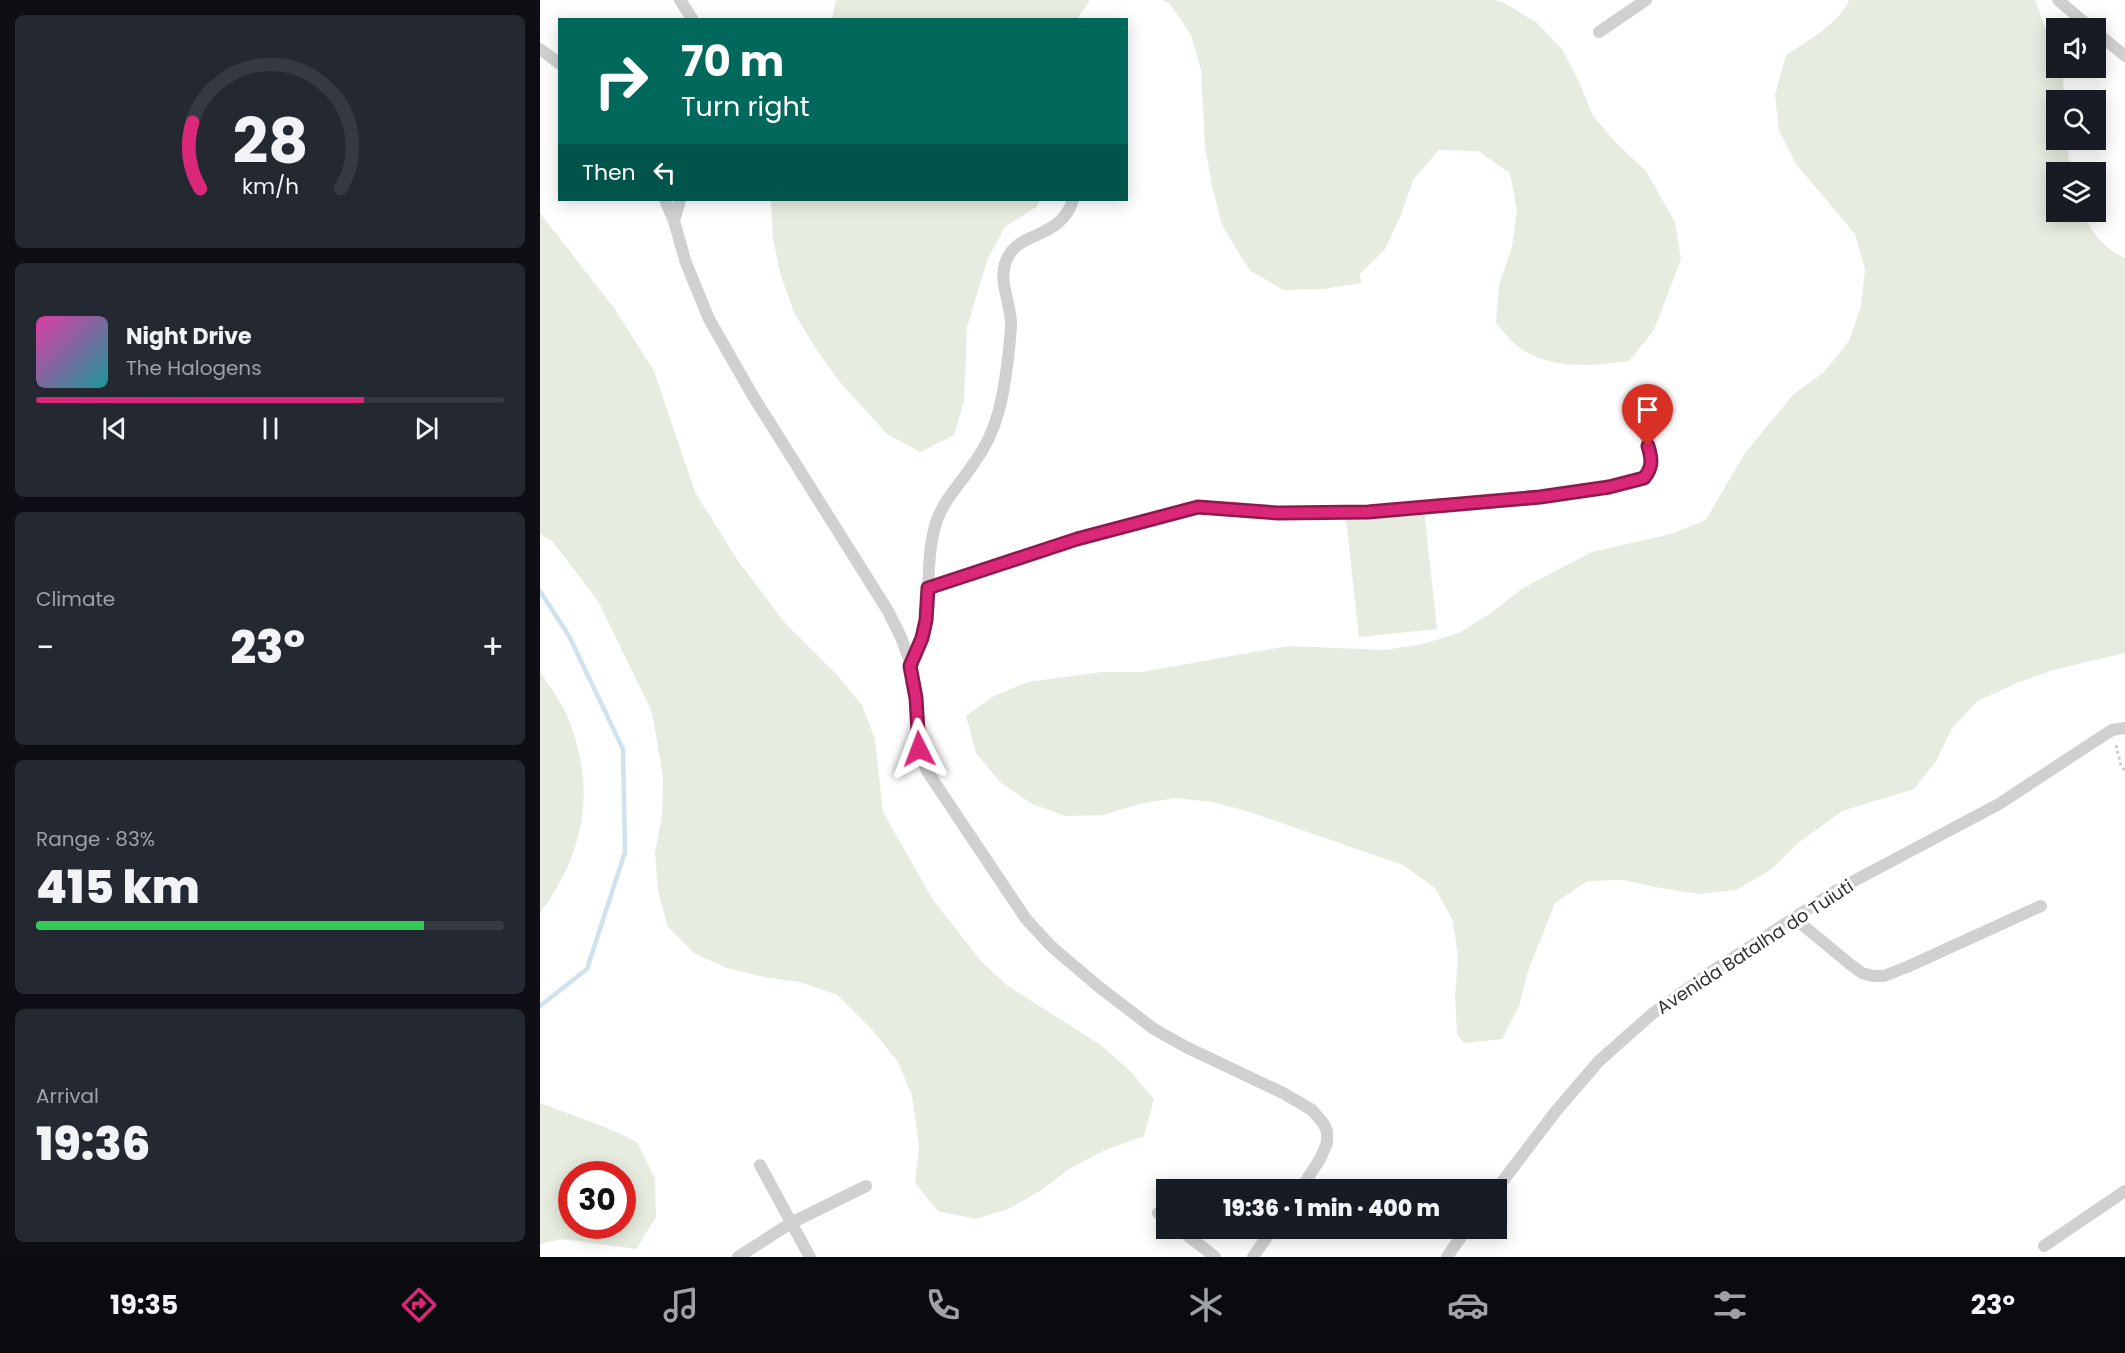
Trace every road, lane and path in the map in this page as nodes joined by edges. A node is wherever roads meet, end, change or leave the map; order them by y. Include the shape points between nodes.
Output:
1 (680, 0) edge
2 (1646, 0) edge
3 (2058, 0) edge
4 (692, 18) edge
5 (2079, 18) edge
6 (1599, 32) dead end
7 (2106, 40) edge
8 (540, 49) edge
9 (2125, 56) edge
10 (558, 62) edge
11 (665, 201) edge
12 (680, 201) edge
13 (1072, 201) edge
14 (674, 221) junction
15 (1645, 433) dead end
16 (928, 588) junction
17 (910, 666) junction
18 (2125, 728) edge
19 (2112, 730) junction
20 (2125, 771) edge
21 (2041, 906) dead end
22 (1793, 917) junction
23 (760, 1165) dead end
24 (1307, 1179) edge
25 (1504, 1179) edge
26 (866, 1186) dead end
27 (2125, 1191) edge
28 (791, 1223) junction
29 (1192, 1239) edge
30 (1265, 1239) edge
31 (1459, 1239) edge
32 (2044, 1246) dead end
33 (738, 1257) edge
34 (810, 1257) edge
35 (1215, 1257) edge
36 (1253, 1257) edge
37 (1447, 1257) edge

1 - 4 street
2 - 6 street
3 - 5 street
7 - 9 street
8 - 10 street
11 - 14 street
12 - 14 street
13 - 16 street via 1063,219 1025,239 1011,250 1004,264 1011,323 999,409 975,463 942,506 930,542
14 - 17 street via 709,319 888,611
15 - 16 street via 1652,458 1649,472 1644,478 1609,487 1368,512 1278,513 1198,507 1077,539
16 - 17 street via 922,638
17 - 24 street via 919,749 927,771 1026,919 1075,967 1154,1029 1312,1110 1327,1131 1327,1143
18 - 19 street, Avenida Batalha do Tuiuti
19 - 20 path
19 - 22 street, Avenida Batalha do Tuiuti via 1999,804
21 - 22 street via 1884,976 1862,974
22 - 25 street, Avenida Batalha do Tuiuti via 1628,1034 1556,1111
23 - 28 street
26 - 28 street
27 - 32 street
28 - 33 street
28 - 34 street
29 - 35 street
30 - 36 street
31 - 37 street

